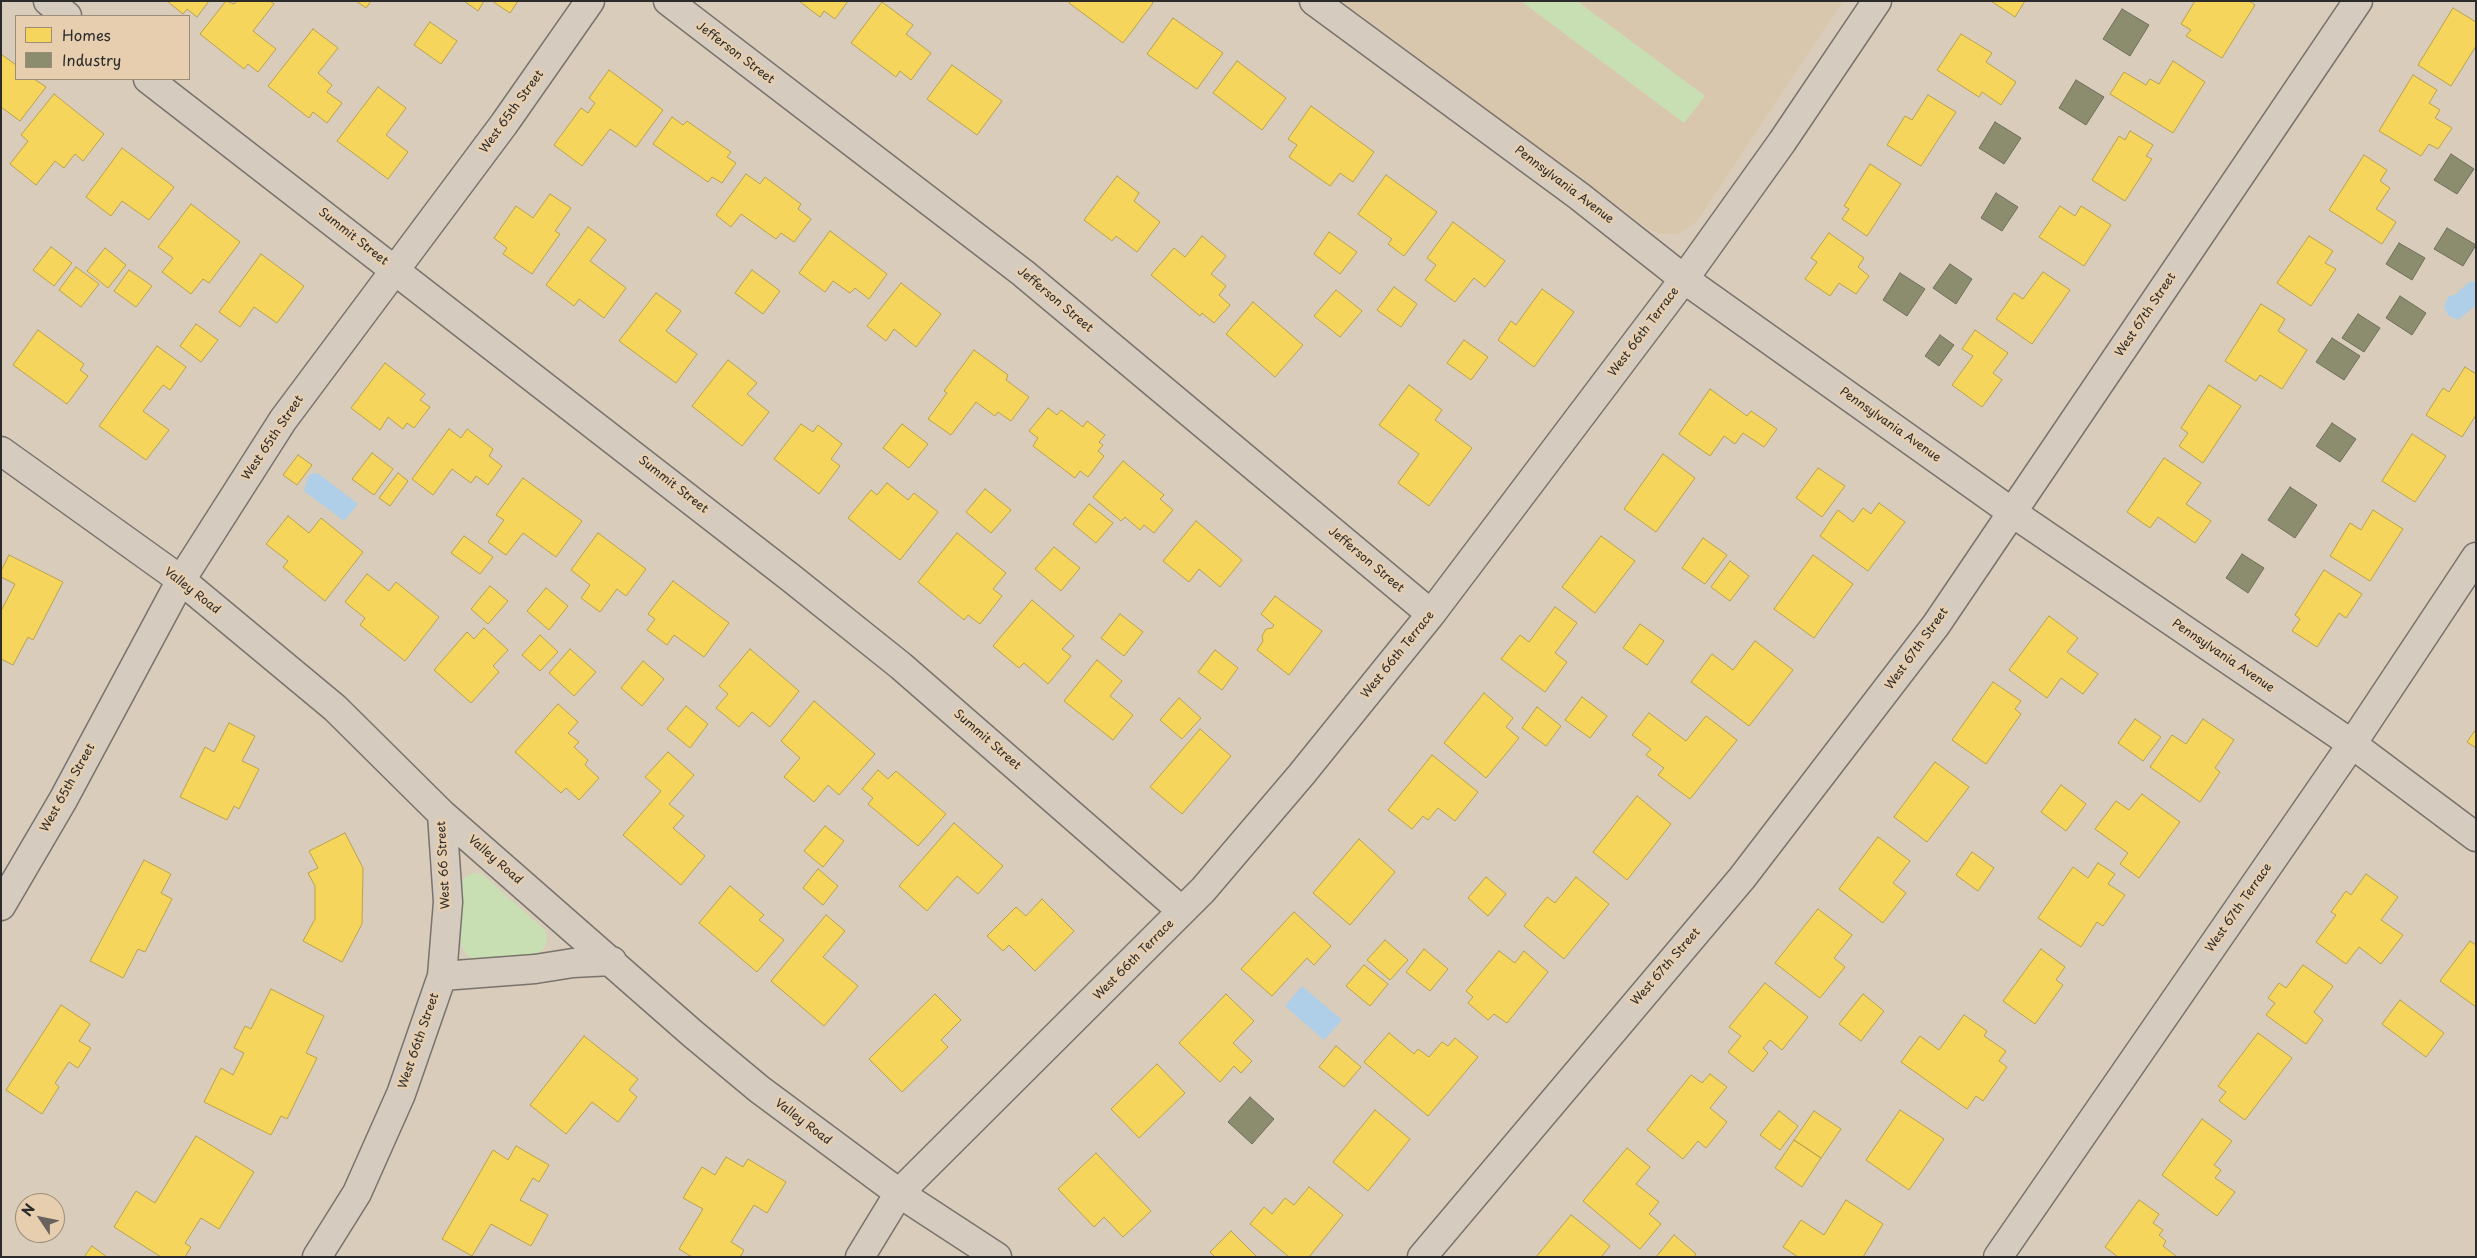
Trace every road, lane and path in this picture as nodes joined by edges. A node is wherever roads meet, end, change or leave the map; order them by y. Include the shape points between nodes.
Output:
1 (48, 1) edge
2 (590, 1) edge
3 (668, 1) edge
4 (1314, 1) edge
5 (1877, 1) edge
6 (2358, 1) edge
7 (66, 15) edge
8 (149, 80) edge
9 (394, 269) junction
10 (1684, 279) junction
11 (1, 452) edge
12 (2014, 513) junction
13 (2476, 557) edge
14 (181, 580) junction
15 (1431, 614) junction
16 (2352, 744) junction
17 (442, 814) junction
18 (2476, 837) edge
19 (1, 906) edge
20 (1182, 911) junction
21 (612, 961) junction
22 (442, 976) junction
23 (899, 1193) junction
24 (318, 1257) edge
25 (860, 1257) edge
26 (997, 1257) edge
27 (1422, 1257) edge
28 (1998, 1257) edge

1 - 7 street
2 - 9 street, West 65th Street via 504,124
3 - 15 street, Jefferson Street via 1023,274
4 - 10 street, Pennsylvania Avenue via 1571,190
5 - 10 street, West 66th Terrace
6 - 12 street, West 67th Street
8 - 9 street, Summit Street
9 - 14 street, West 65th Street via 283,420
9 - 20 street, Summit Street via 901,666
10 - 12 street, Pennsylvania Avenue
10 - 15 street, West 66th Terrace
11 - 14 street, Valley Road
12 - 16 street, Pennsylvania Avenue
12 - 27 street, West 67th Street via 1930,632 1742,878
13 - 16 street, West 67th Terrace
14 - 17 street, Valley Road via 335,708
14 - 19 street, West 65th Street
15 - 20 street, West 66th Terrace via 1301,775
16 - 18 street, Pennsylvania Avenue
16 - 28 street, West 67th Terrace
17 - 21 street, Valley Road
17 - 22 street, West 66 Street via 448,902
20 - 23 street, West 66th Terrace
21 - 22 street
21 - 23 street, Valley Road via 759,1088
22 - 24 street, West 66th Street via 401,1094 357,1193
23 - 25 street, West 66th Terrace
23 - 26 street, Valley Road

